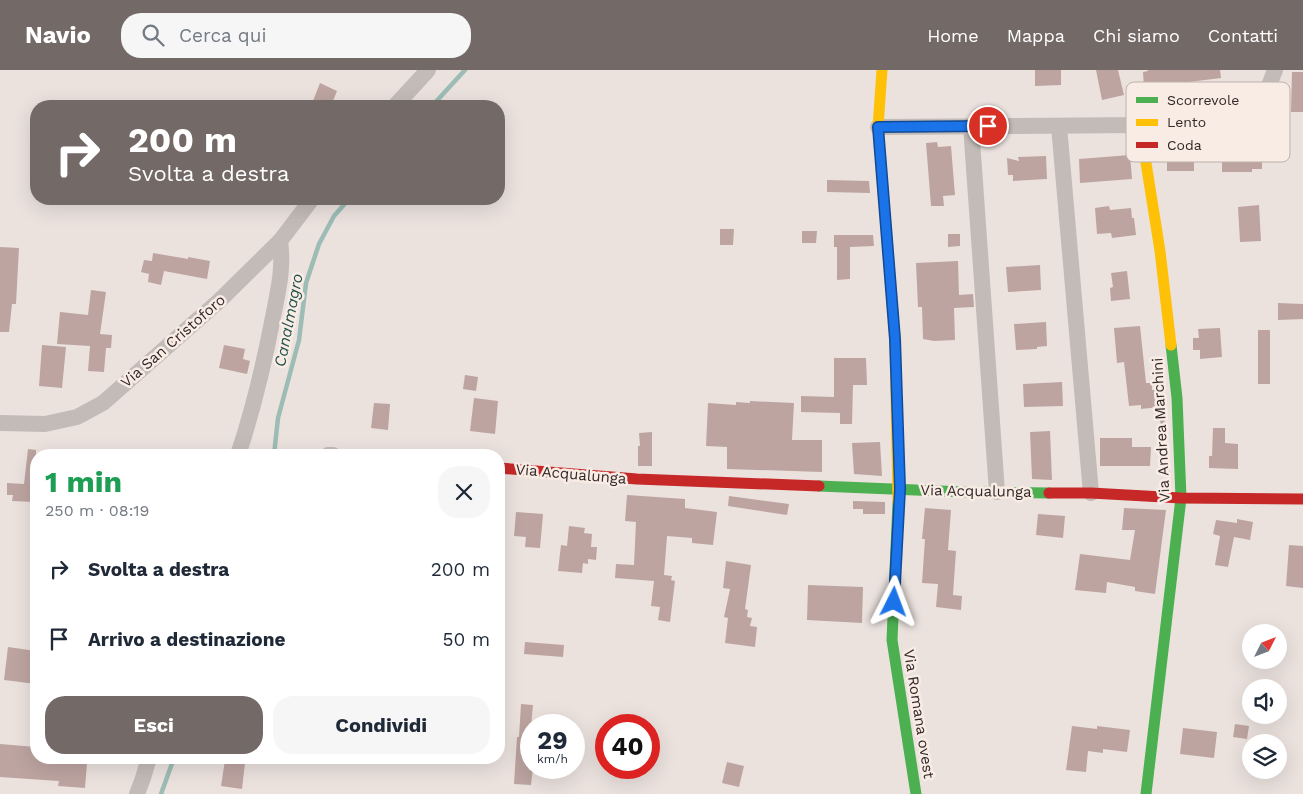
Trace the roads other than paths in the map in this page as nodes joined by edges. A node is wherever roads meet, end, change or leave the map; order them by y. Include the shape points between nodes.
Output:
1 (428, 70) edge
2 (882, 70) edge
3 (1275, 70) edge
4 (1270, 82) edge
5 (400, 100) edge
6 (1126, 125) edge
7 (970, 126) junction
8 (1059, 126) junction
9 (878, 127) junction
10 (1146, 162) edge
11 (307, 205) edge
12 (280, 241) junction
13 (0, 422) edge
14 (240, 449) edge
15 (505, 468) edge
16 (900, 489) junction
17 (997, 492) junction
18 (1091, 493) junction
19 (1181, 498) junction
20 (1303, 499) edge
21 (147, 764) edge
22 (137, 794) edge
23 (916, 794) edge
24 (1146, 794) edge

1 - 5 street
2 - 9 street, Via Romana ovest
3 - 4 street
6 - 8 street
7 - 8 street
7 - 9 street
7 - 17 street
8 - 18 street
9 - 16 street, Via Romana ovest via 895,339
10 - 19 street, Via Andrea Marchini via 1177,398
11 - 12 street, Via San Cristoforo
12 - 13 street, Via San Cristoforo via 219,301 103,403 77,417 45,424
12 - 14 street via 282,269 276,303
15 - 16 street, Via Acqualunga via 637,479
16 - 17 street, Via Acqualunga
16 - 23 street, Via Romana ovest via 892,640
17 - 18 street, Via Acqualunga
18 - 19 street, Via Acqualunga
19 - 20 street, Via Acqualunga
19 - 24 street, Via Andrea Marchini
21 - 22 street

